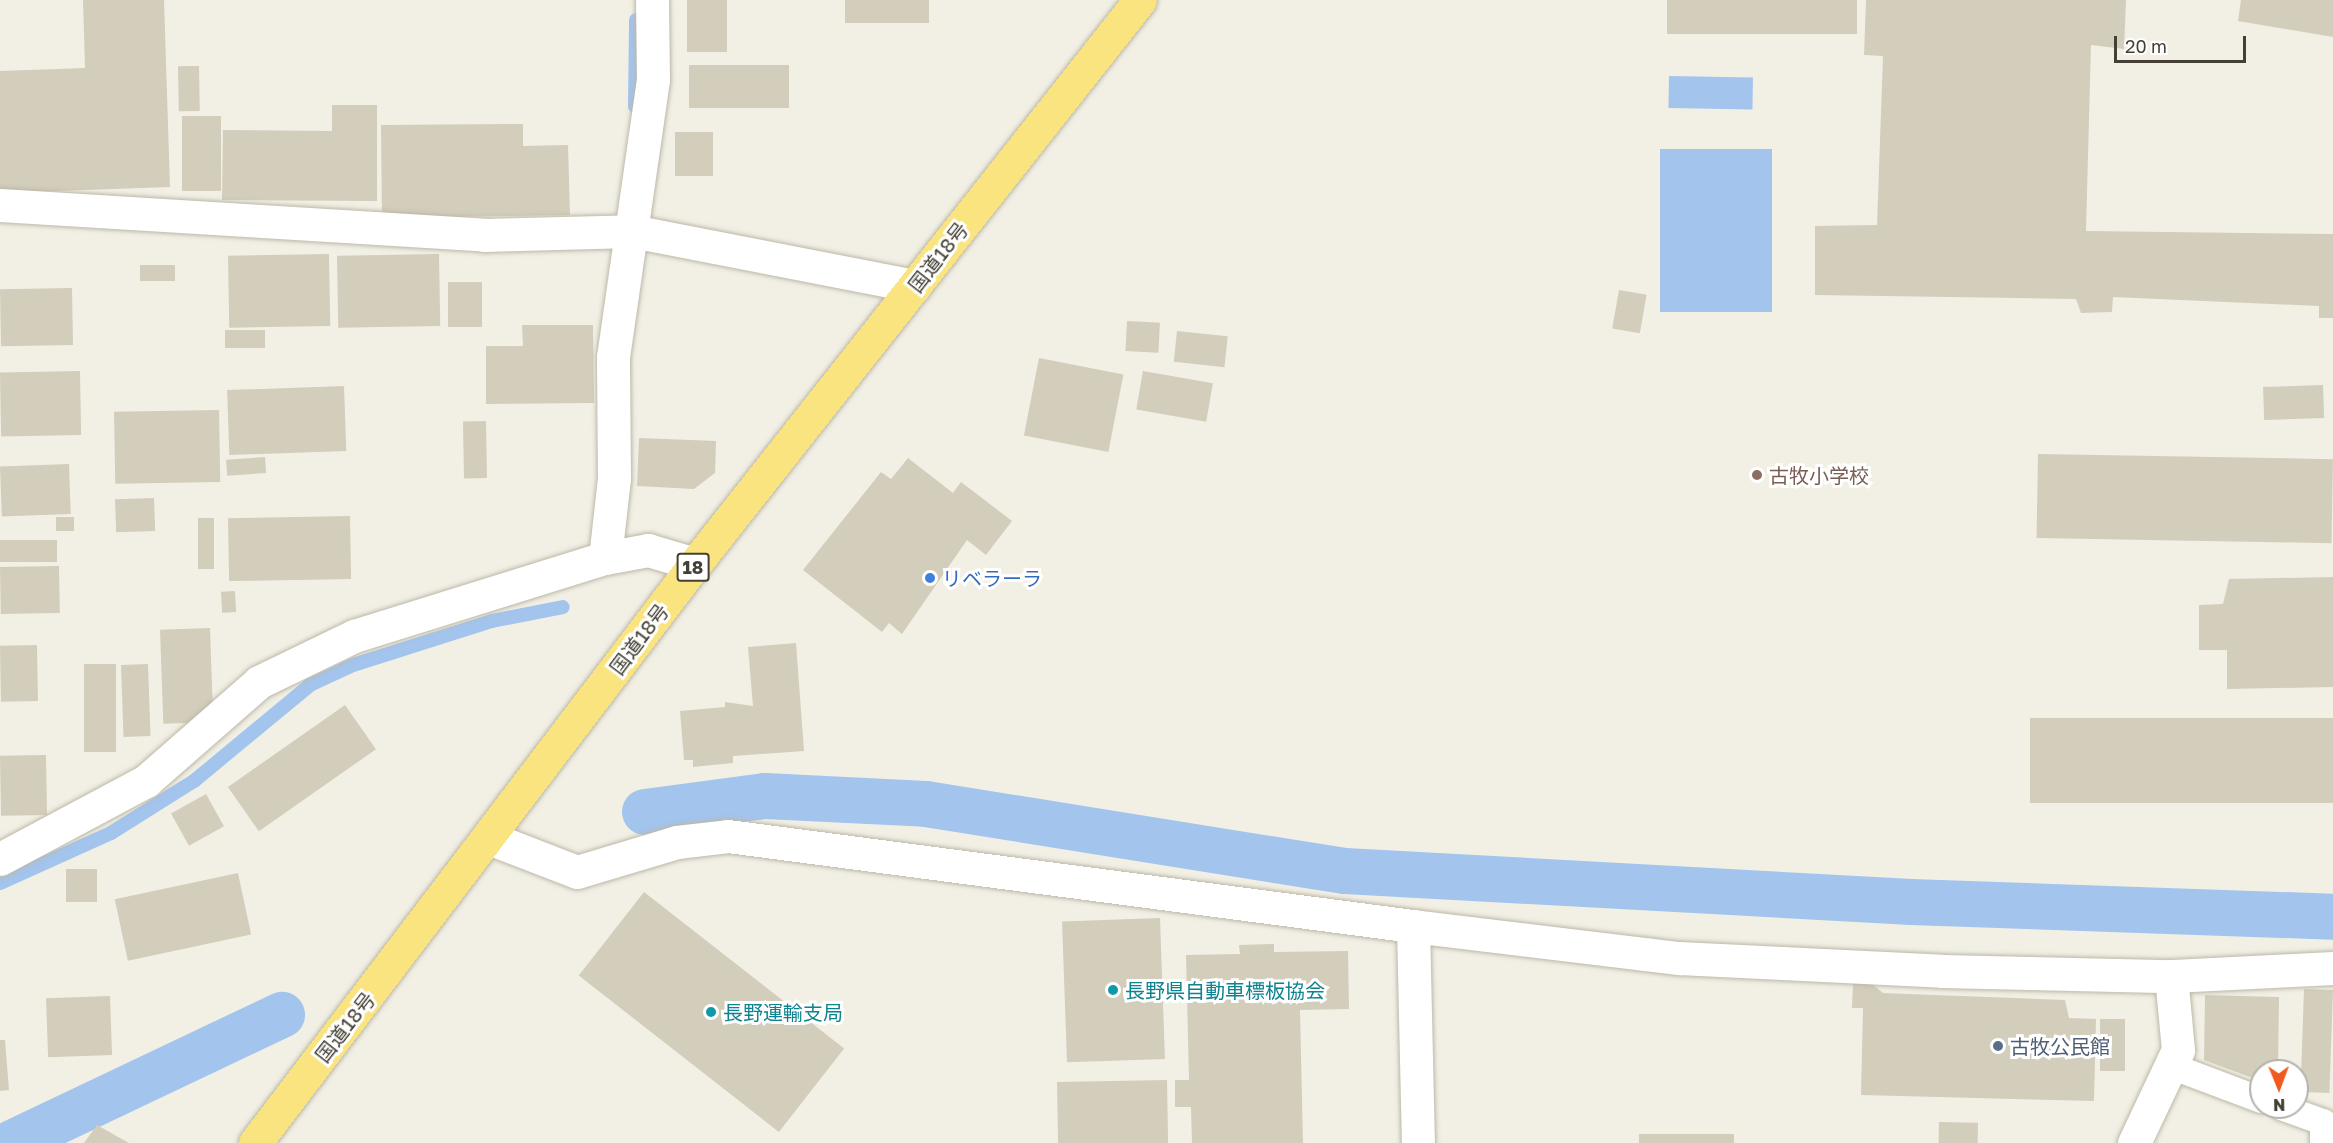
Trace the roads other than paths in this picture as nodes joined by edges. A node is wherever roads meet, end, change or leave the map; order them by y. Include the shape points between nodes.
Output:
1 (652, 0) edge
2 (1140, 0) edge
3 (0, 205) edge
4 (633, 231) junction
5 (915, 286) junction
6 (605, 558) junction
7 (695, 564) junction
8 (489, 838) junction
9 (0, 859) edge
10 (1413, 926) junction
11 (2333, 968) edge
12 (2171, 976) junction
13 (2171, 1066) junction
14 (2249, 1095) edge
15 (2309, 1117) edge
16 (255, 1143) edge
17 (1418, 1143) edge
18 (2134, 1143) edge
19 (2323, 1143) edge

1 - 4 street via 654,80
2 - 5 highway, 国道18号 / 18
3 - 4 street via 484,235
4 - 5 street
4 - 6 street via 613,357 614,478
5 - 7 highway, 国道18号 / 18
6 - 7 street via 648,550
6 - 9 street via 354,636 259,682 146,781
7 - 8 highway, 国道18号 / 18
8 - 10 street via 577,872 677,842 728,837
8 - 16 highway, 国道18号 / 18
10 - 12 street via 1679,958
10 - 17 street
11 - 12 street
12 - 13 street via 2178,1050
13 - 14 lane
13 - 18 street
15 - 19 lane via 2323,1122

